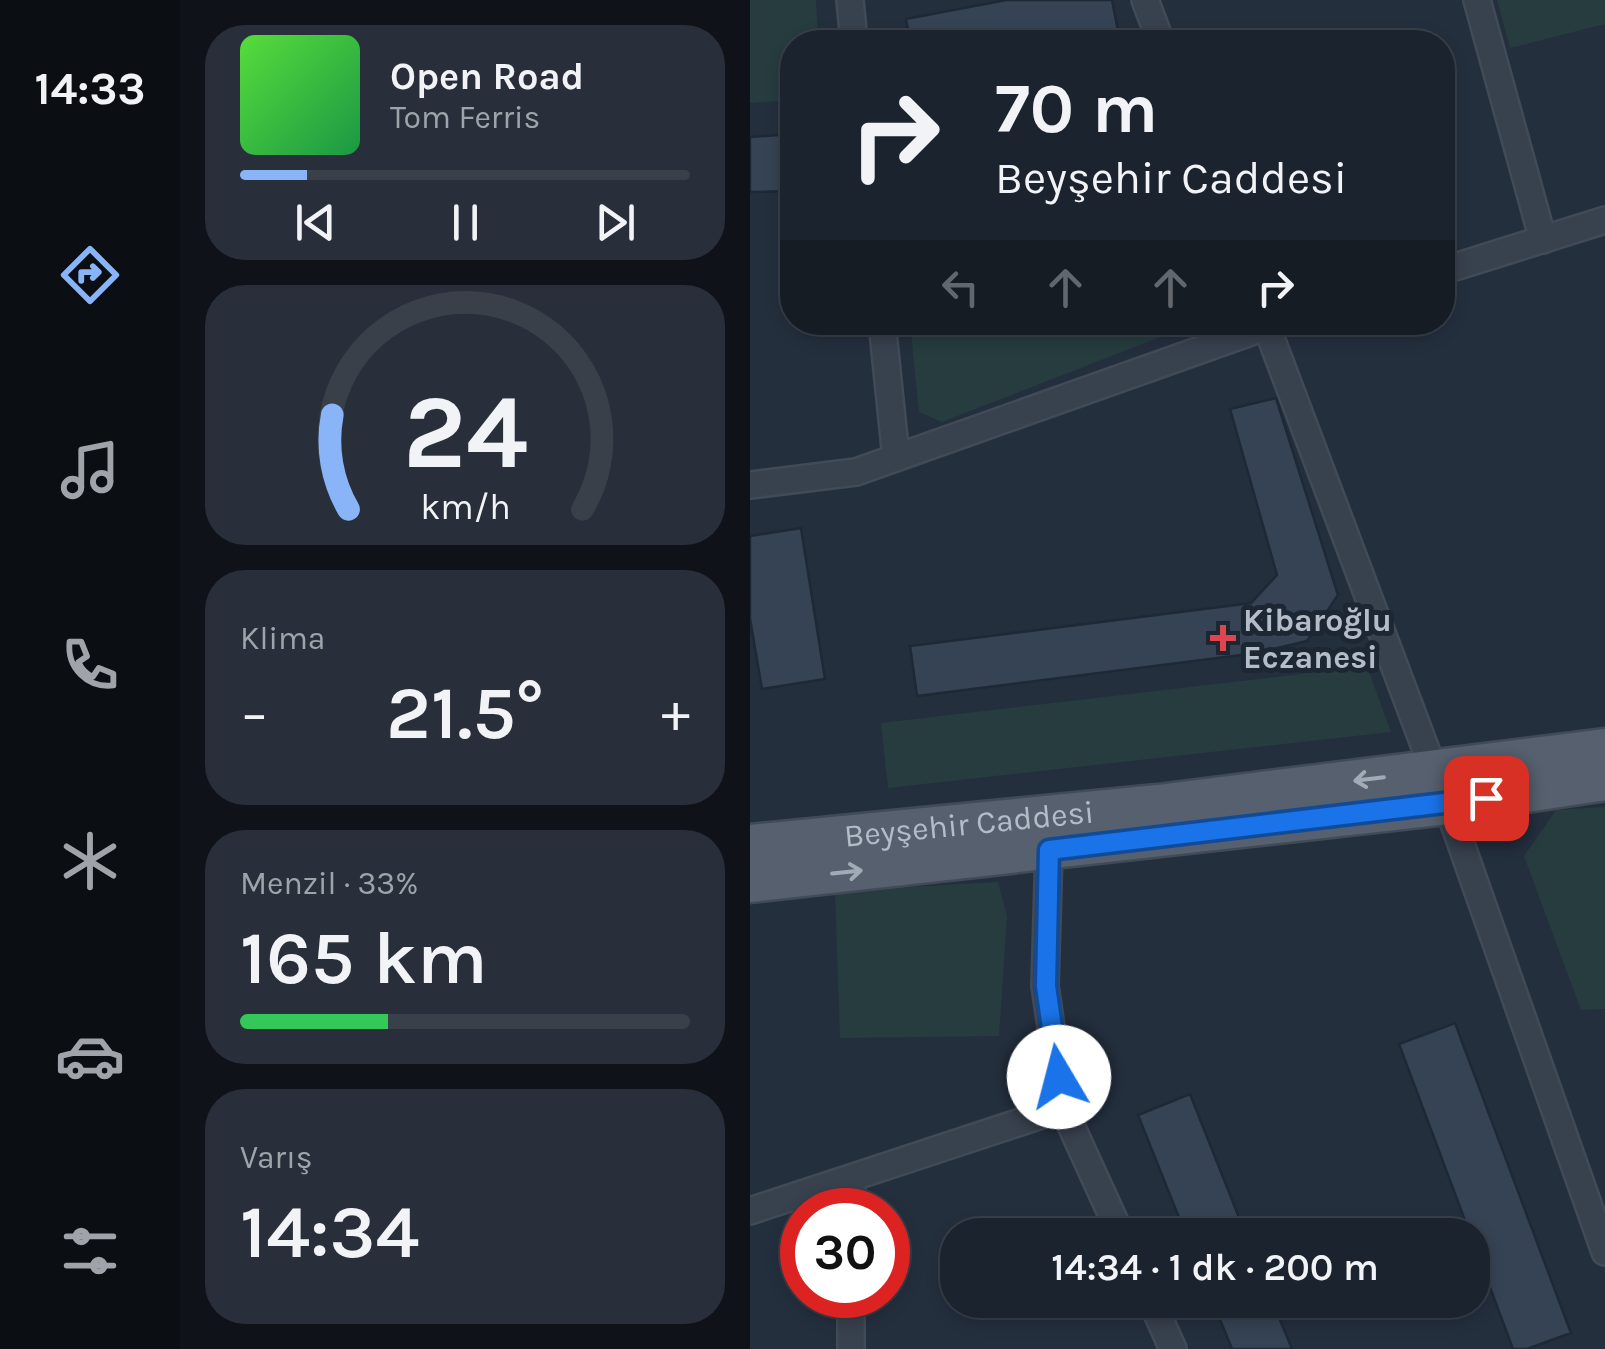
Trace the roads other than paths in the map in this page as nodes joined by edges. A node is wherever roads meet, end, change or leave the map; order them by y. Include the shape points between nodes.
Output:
1 (850, 0) edge
2 (1145, 0) edge
3 (1477, 0) edge
4 (853, 30) edge
5 (1156, 30) edge
6 (1605, 220) edge
7 (1544, 240) junction
8 (1455, 267) edge
9 (883, 335) edge
10 (1239, 335) edge
11 (1274, 335) edge
12 (896, 458) junction
13 (750, 485) edge
14 (1605, 749) edge
15 (1605, 780) edge
16 (1440, 788) junction
17 (750, 846) edge
18 (1049, 850) junction
19 (750, 882) edge
20 (1063, 1108) junction
21 (852, 1179) junction
22 (852, 1188) edge
23 (750, 1211) edge
24 (1113, 1218) edge
25 (1605, 1252) edge
26 (851, 1318) edge
27 (1158, 1318) edge
28 (851, 1349) edge
29 (1173, 1349) edge

1 - 4 street
2 - 5 street
3 - 7 street
6 - 7 street
7 - 8 street
9 - 12 street
10 - 12 street
11 - 16 street
12 - 13 street via 856,472
14 - 16 main road, Beyşehir Caddesi
15 - 16 main road, Beyşehir Caddesi
16 -> 17 main road, Beyşehir Caddesi via 1158,805
16 - 18 main road, Beyşehir Caddesi
16 - 25 street
19 -> 18 main road, Beyşehir Caddesi
18 - 20 street via 1046,986
20 - 21 street
20 - 24 street
21 - 22 street
21 - 23 street
26 - 28 street
27 - 29 street

